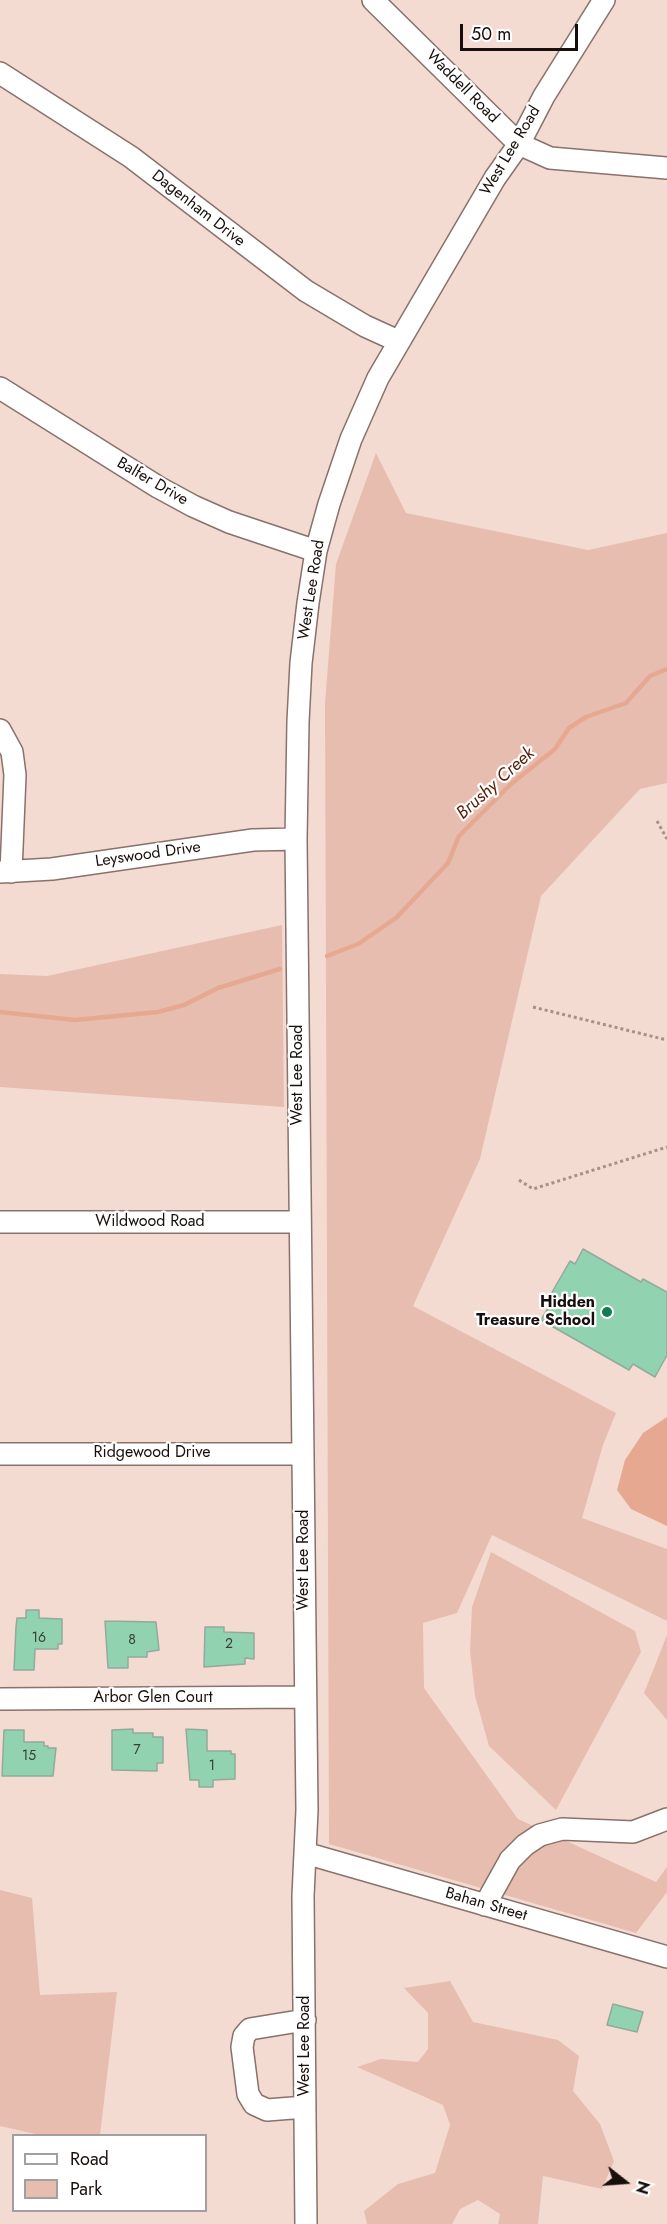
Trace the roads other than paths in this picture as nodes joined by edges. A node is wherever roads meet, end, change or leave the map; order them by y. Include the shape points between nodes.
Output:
1 (373, 0) edge
2 (604, 0) edge
3 (0, 73) edge
4 (519, 144) junction
5 (667, 168) edge
6 (398, 341) junction
7 (0, 388) edge
8 (316, 551) junction
9 (0, 730) edge
10 (297, 839) junction
11 (5, 872) edge
12 (300, 1221) junction
13 (0, 1222) edge
14 (0, 1454) edge
15 (303, 1454) junction
16 (305, 1697) junction
17 (0, 1699) edge
18 (667, 1819) edge
19 (305, 1853) junction
20 (485, 1905) junction
21 (667, 1957) edge
22 (305, 2020) junction
23 (305, 2107) junction
24 (306, 2224) edge

1 - 4 street, Waddell Road
2 - 4 street, West Lee Road
3 - 6 street, Dagenham Drive via 131,157 306,291
4 - 5 street, Waddell Road via 550,158
4 - 6 street, West Lee Road
6 - 8 street, West Lee Road via 351,439
7 - 8 street, Balfer Drive via 193,506
8 - 10 street, West Lee Road via 301,663
9 - 11 street via 14,759
10 - 11 street, Leyswood Drive via 254,840 52,869
10 - 12 street, West Lee Road
12 - 13 street, Wildwood Road
12 - 15 street, West Lee Road
14 - 15 street, Ridgewood Drive
15 - 16 street, West Lee Road
16 - 17 street, Arbor Glen Court
16 - 19 street, West Lee Road
18 - 20 street via 633,1832 562,1829 540,1835 510,1860
19 - 20 street, Bahan Street
19 - 22 street, West Lee Road
20 - 21 street, Bahan Street
22 - 23 street, West Lee Road
22 - 23 street via 250,2029 242,2047 248,2094 254,2104 267,2110
23 - 24 street, West Lee Road

